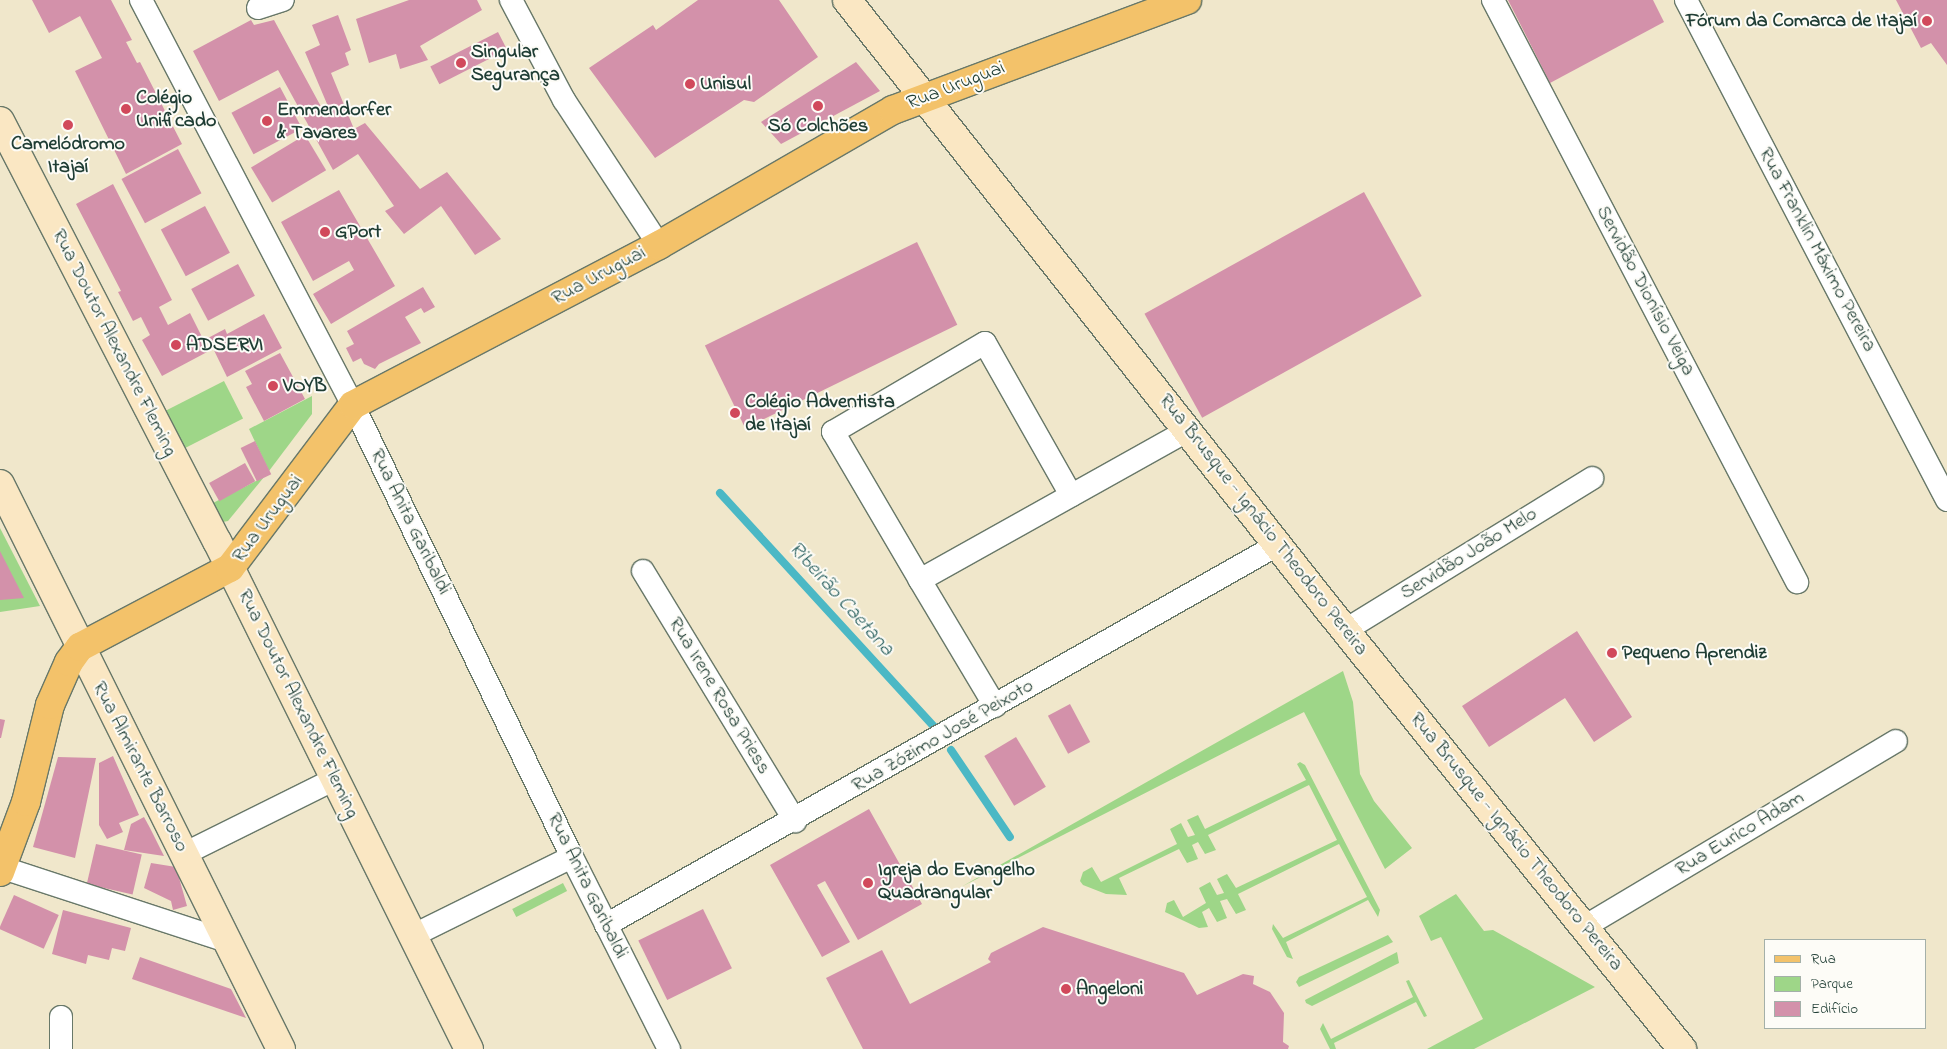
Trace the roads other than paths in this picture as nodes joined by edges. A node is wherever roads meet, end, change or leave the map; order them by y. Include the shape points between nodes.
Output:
1 (141, 0) edge
2 (283, 0) edge
3 (511, 0) edge
4 (847, 0) edge
5 (1187, 0) edge
6 (1493, 0) edge
7 (1686, 0) edge
8 (258, 8) dead end
9 (925, 96) junction
10 (0, 120) edge
11 (659, 245) junction
12 (353, 405) junction
13 (1188, 430) junction
14 (1592, 478) dead end
15 (0, 484) edge
16 (1071, 495) junction
17 (1947, 500) edge
18 (1279, 544) junction
19 (230, 568) junction
20 (643, 571) dead end
21 (920, 580) junction
22 (1797, 582) dead end
23 (1346, 629) junction
24 (80, 647) junction
25 (995, 706) junction
26 (1896, 741) dead end
27 (335, 779) junction
28 (795, 821) junction
29 (184, 854) junction
30 (572, 857) junction
31 (1, 869) edge
32 (606, 925) junction
33 (1584, 927) junction
34 (412, 936) junction
35 (227, 941) junction
36 (61, 1017) dead end
37 (62, 1049) edge
38 (282, 1049) edge
39 (468, 1049) edge
40 (669, 1049) edge
41 (1682, 1049) edge

1 - 12 street, Rua Anita Garibaldi
2 - 8 street
3 - 11 street via 564,100
4 - 9 street, Rua Brusque - Ignácio Theodoro Pereira
5 - 9 main road, Rua Uruguai
6 - 22 street, Servidão Dionísio Veiga
7 - 17 street, Rua Franklin Máximo Pereira
9 - 11 main road, Rua Uruguai via 894,110
9 - 13 street, Rua Brusque - Ignácio Theodoro Pereira
10 - 19 street, Rua Doutor Alexandre Fleming
11 - 12 main road, Rua Uruguai
12 - 19 main road, Rua Uruguai
12 - 30 street, Rua Anita Garibaldi
13 - 16 street
13 - 18 street, Rua Brusque - Ignácio Theodoro Pereira
14 - 23 street, Servidão João Melo
15 - 24 street, Rua Almirante Barroso
16 - 21 street
16 - 21 street via 985,343 833,432
18 - 23 street, Rua Brusque - Ignácio Theodoro Pereira
18 - 25 street, Rua Zózimo José Peixoto
19 - 24 main road, Rua Uruguai
19 - 27 street, Rua Doutor Alexandre Fleming
20 - 28 street, Rua Irene Rosa Priess
21 - 25 street
23 - 33 street, Rua Brusque - Ignácio Theodoro Pereira
24 - 29 street, Rua Almirante Barroso
24 - 31 main road via 69,662 50,706 26,802
25 - 28 street, Rua Zózimo José Peixoto
26 - 33 street, Rua Eurico Adam
27 - 29 street
27 - 34 street, Rua Doutor Alexandre Fleming
28 - 32 street, Rua Zózimo José Peixoto
29 - 35 street, Rua Almirante Barroso
30 - 32 street, Rua Anita Garibaldi
30 - 34 street
31 - 35 street
32 - 40 street, Rua Anita Garibaldi
33 - 41 street, Rua Brusque - Ignácio Theodoro Pereira
34 - 39 street, Rua Doutor Alexandre Fleming
35 - 38 street, Rua Almirante Barroso
36 - 37 street

